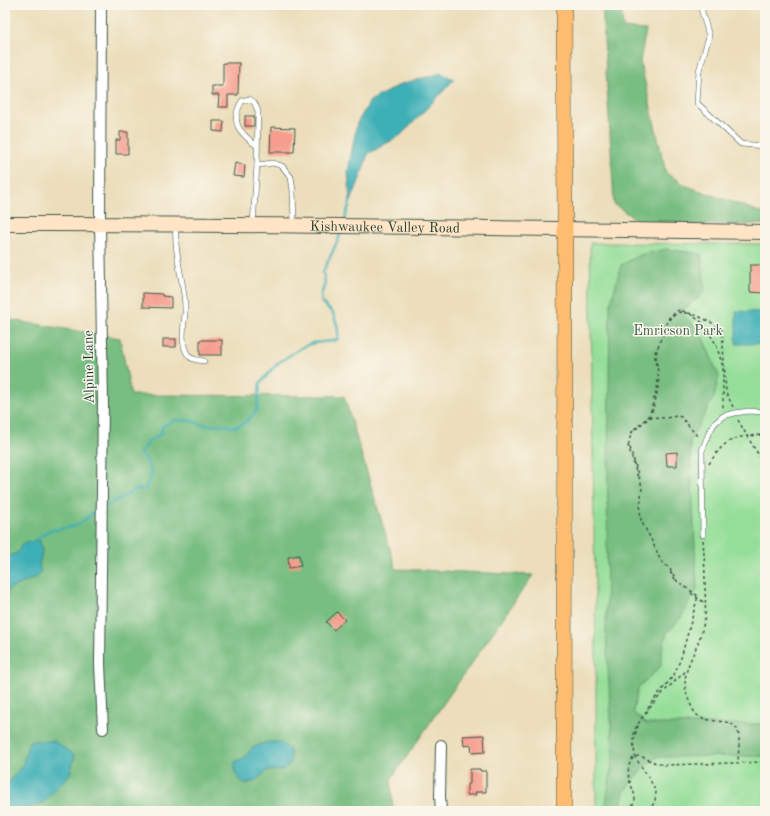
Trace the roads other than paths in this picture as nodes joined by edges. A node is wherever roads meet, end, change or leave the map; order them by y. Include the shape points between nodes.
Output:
1 (101, 5) edge
2 (564, 5) edge
3 (700, 5) edge
4 (257, 146) junction
5 (765, 146) edge
6 (257, 165) junction
7 (5, 224) edge
8 (100, 224) junction
9 (176, 224) junction
10 (253, 225) junction
11 (294, 226) junction
12 (565, 230) junction
13 (765, 232) edge
14 (204, 360) dead end
15 (765, 412) edge
16 (703, 535) road end
17 (103, 729) dead end
18 (441, 745) dead end
19 (441, 811) edge
20 (564, 811) edge

1 - 8 street, Alpine Lane
2 - 12 main road
3 - 5 lane via 709,36 700,72 697,102 741,144
4 - 4 lane via 258,111 254,102 249,99 242,101 237,109 237,128 244,137
4 - 6 lane
6 - 10 lane
6 - 11 lane via 273,163 282,166 291,177
7 - 8 street, Kishwaukee Valley Road
8 - 9 street, Kishwaukee Valley Road
8 - 17 street, Alpine Lane via 103,402 100,664
9 - 10 street, Kishwaukee Valley Road
9 - 14 lane via 176,248 184,287 185,349 191,358
10 - 11 street, Kishwaukee Valley Road
11 - 12 street, Kishwaukee Valley Road
12 - 13 street, Kishwaukee Valley Road
12 - 20 main road
15 - 16 lane via 749,411 723,416 714,424 708,435 702,451
18 - 19 street

